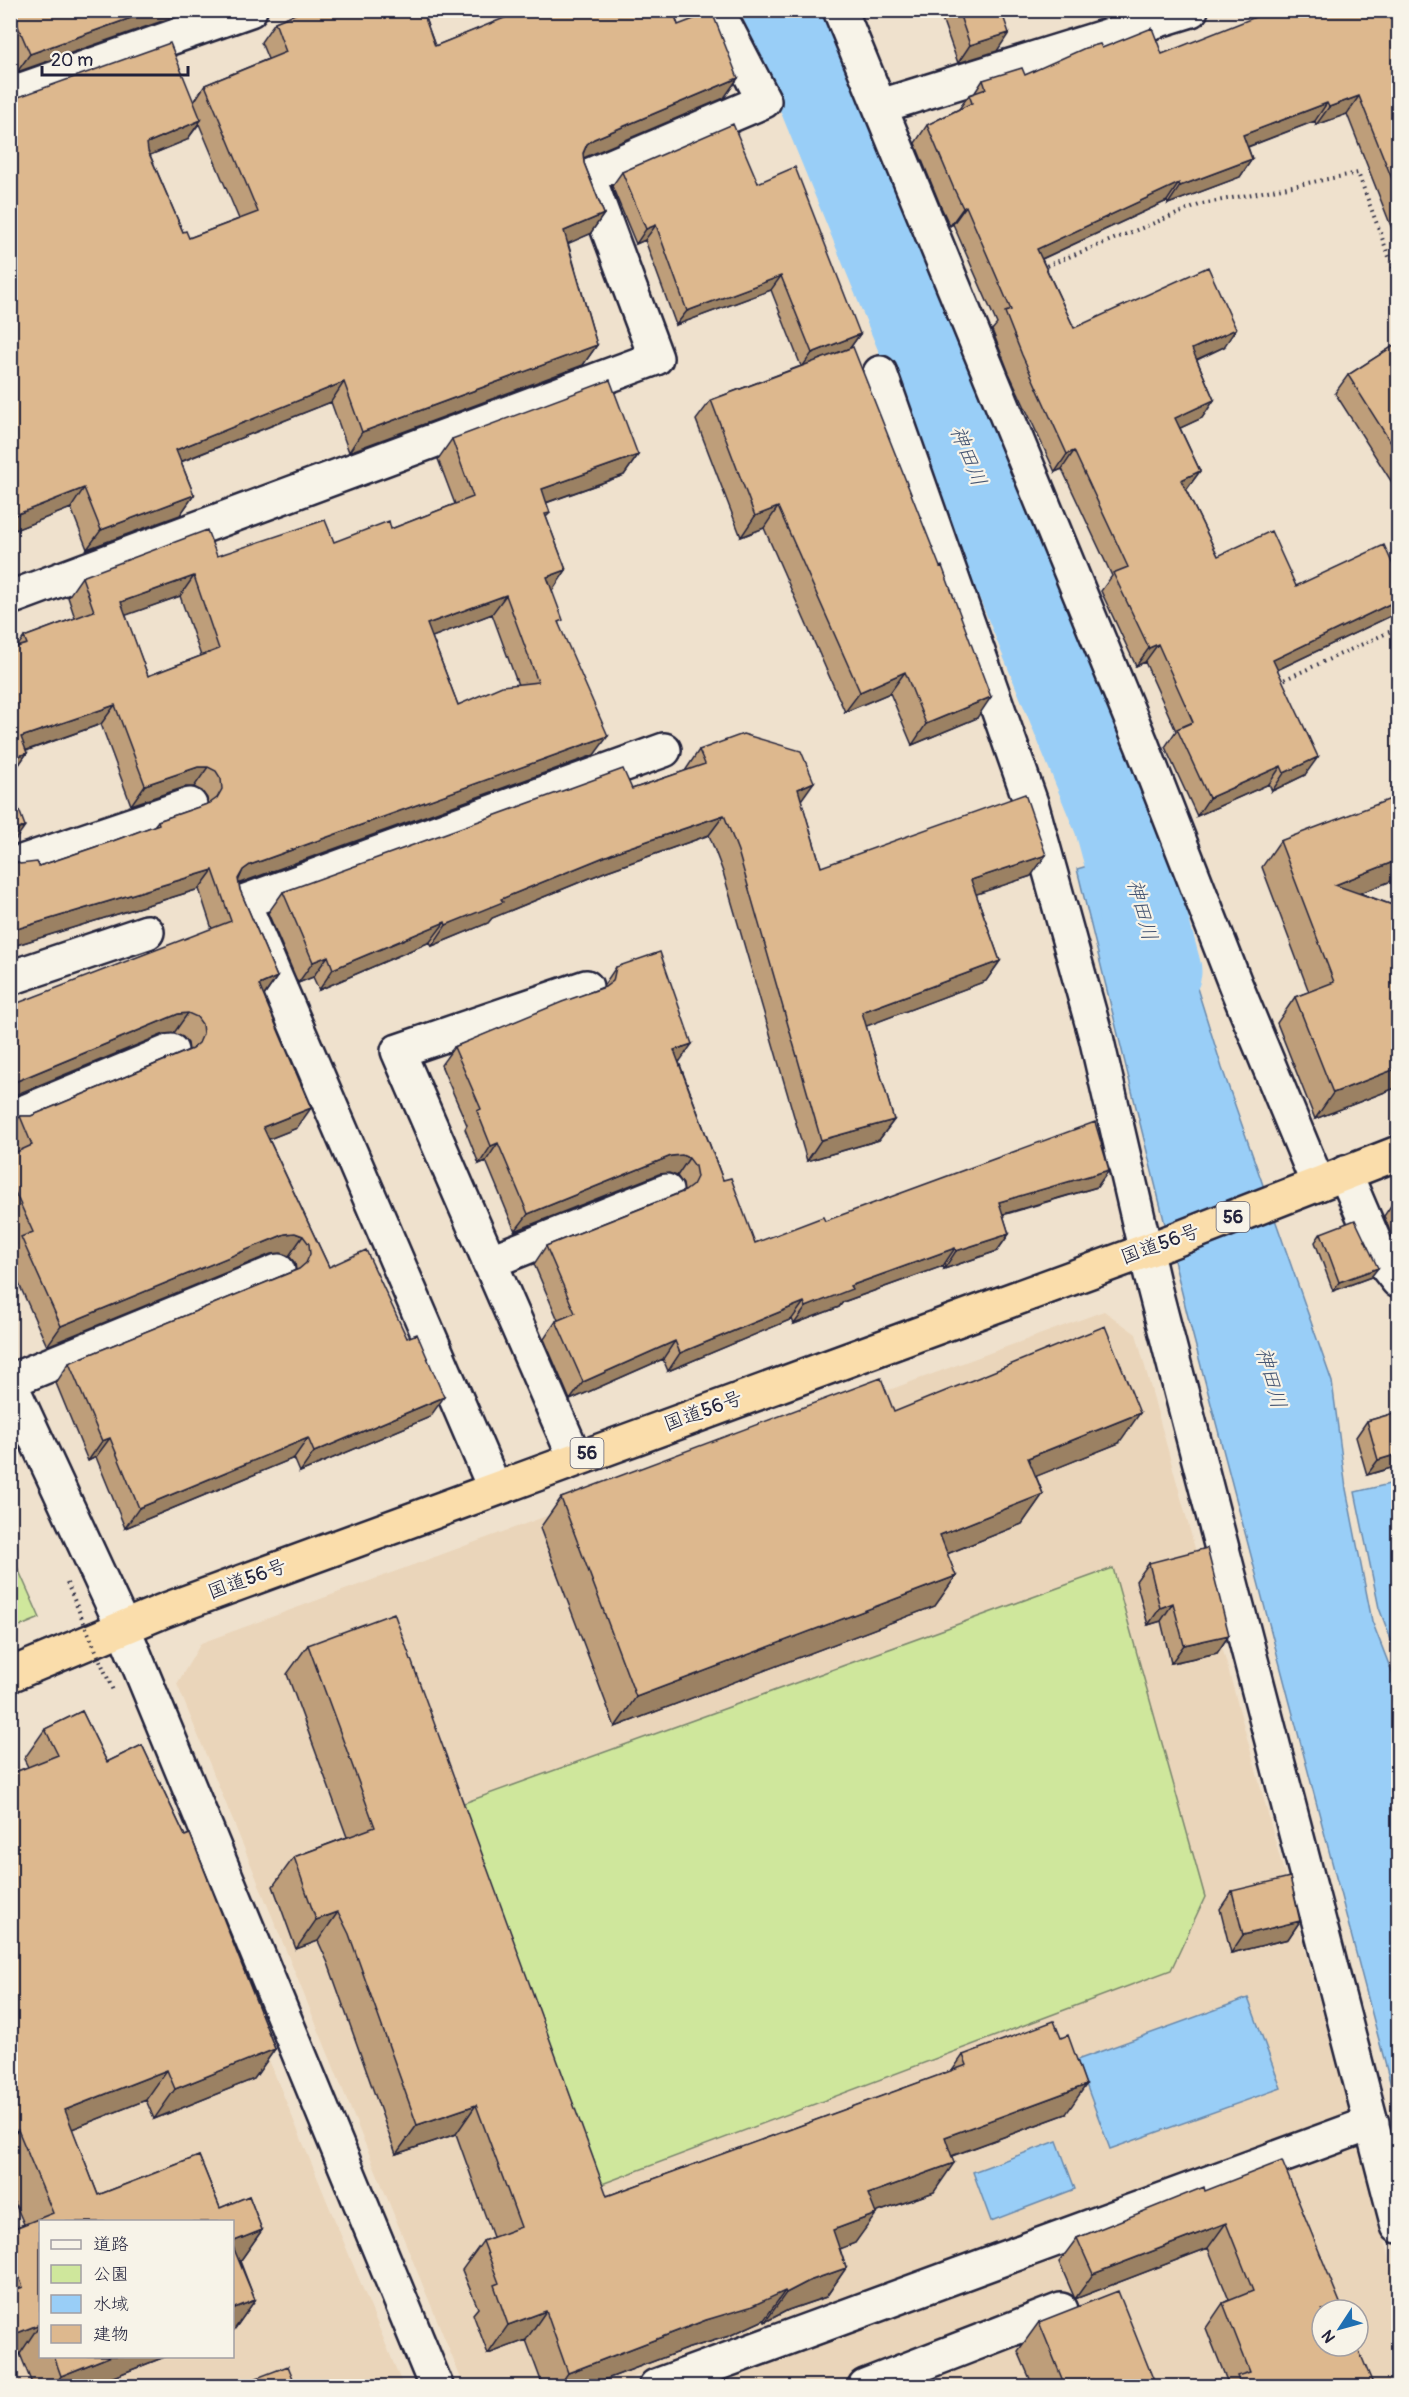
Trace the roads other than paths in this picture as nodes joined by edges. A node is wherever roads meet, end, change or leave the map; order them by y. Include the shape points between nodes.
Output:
1 (250, 10) edge
2 (717, 10) edge
3 (840, 10) edge
4 (1191, 10) edge
5 (12, 90) edge
6 (881, 106) junction
7 (880, 373) dead end
8 (10, 598) edge
9 (664, 750) dead end
10 (190, 805) dead end
11 (10, 866) edge
12 (147, 932) dead end
13 (10, 978) edge
14 (586, 987) dead end
15 (171, 1051) dead end
16 (10, 1118) edge
17 (1398, 1153) edge
18 (1321, 1183) junction
19 (666, 1191) dead end
20 (1157, 1245) junction
21 (489, 1262) junction
22 (278, 1271) dead end
23 (1398, 1281) edge
24 (10, 1382) edge
25 (576, 1458) junction
26 (494, 1487) junction
27 (123, 1627) junction
28 (10, 1675) edge
29 (1372, 2123) junction
30 (1398, 2226) edge
31 (1061, 2310) dead end
32 (436, 2386) edge
33 (656, 2386) edge
34 (865, 2386) edge

1 - 5 street
2 - 8 street via 764,101 588,176 656,358
3 - 6 street
4 - 6 street
6 - 18 street
7 - 20 street via 1031,803
9 - 26 street via 243,903
10 - 11 street
12 - 13 street
14 - 21 street via 398,1051
15 - 16 street
17 - 18 highway, 国道56号 / 56
18 - 20 highway, 国道56号 / 56
18 - 23 street
19 - 21 street
20 - 25 highway, 国道56号 / 56
20 - 29 street via 1171,1355
21 - 25 street
22 - 24 street
24 - 27 street
25 - 26 highway, 国道56号 / 56
26 - 27 highway, 国道56号 / 56
27 - 28 highway, 国道56号 / 56
27 - 32 street
29 - 30 street
29 - 33 street
31 - 34 street

